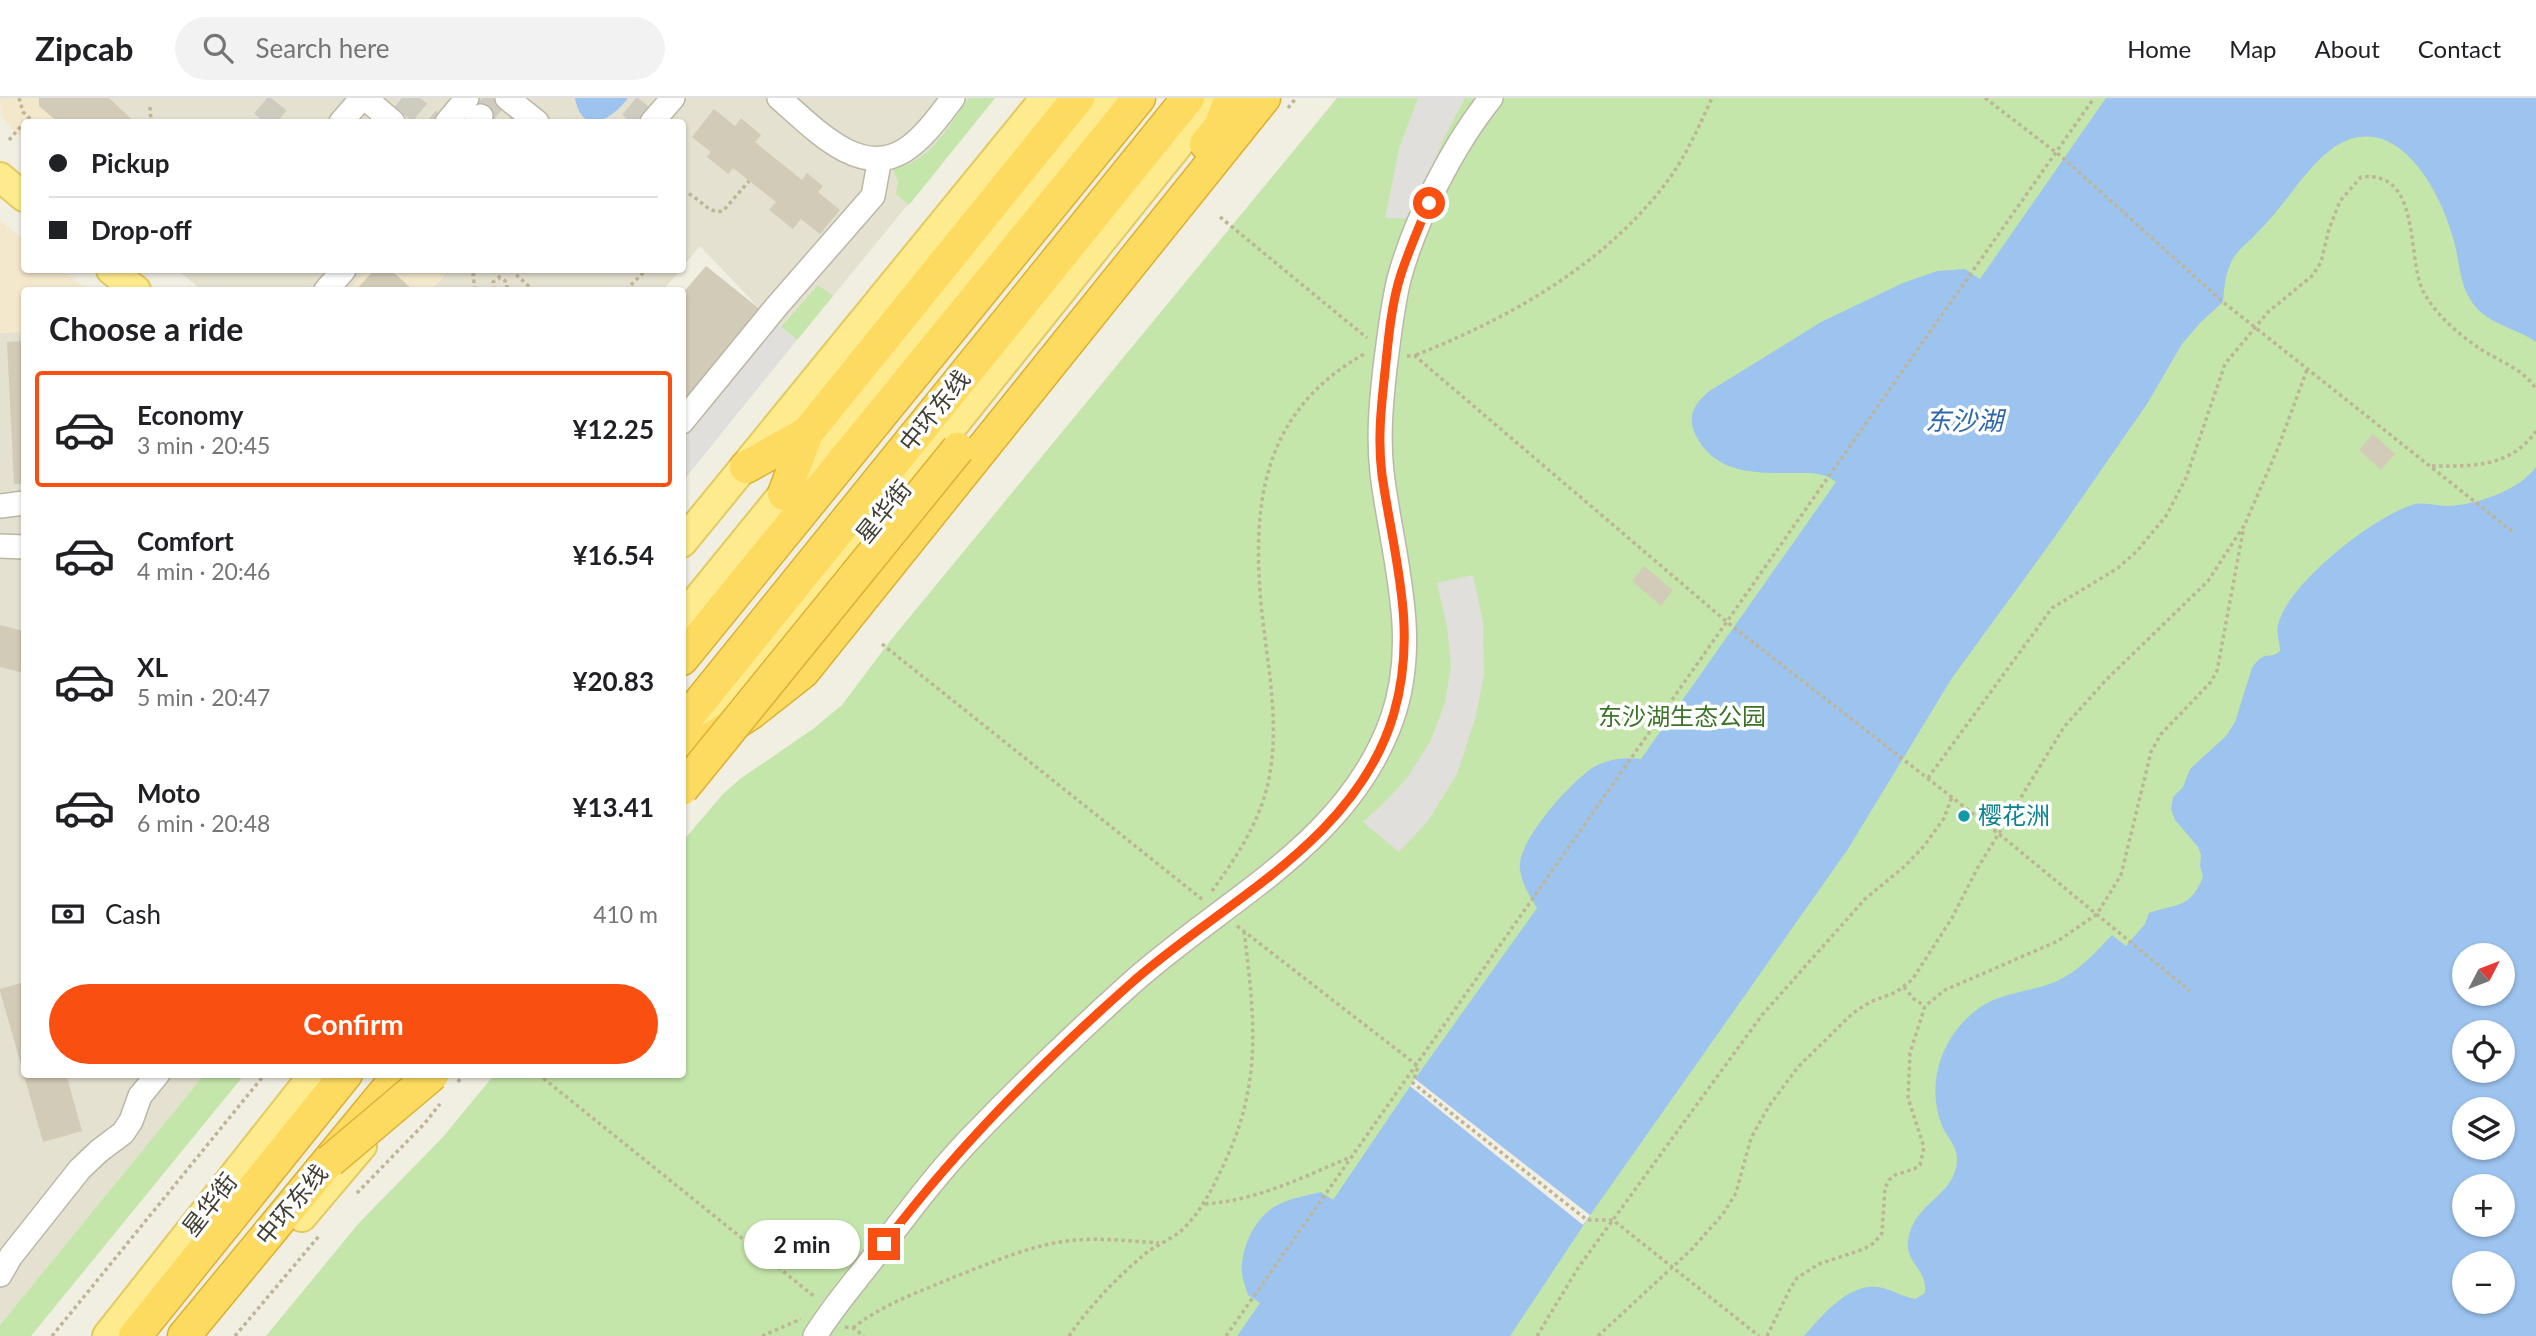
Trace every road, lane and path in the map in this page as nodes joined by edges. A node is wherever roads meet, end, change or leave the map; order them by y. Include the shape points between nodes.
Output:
1 (19, 98) edge
2 (364, 98) edge
3 (507, 98) edge
4 (673, 98) edge
5 (779, 98) edge
6 (1045, 98) edge
7 (1078, 98) edge
8 (1105, 98) edge
9 (1139, 98) edge
10 (1188, 98) edge
11 (1216, 98) edge
12 (1231, 98) edge
13 (1264, 98) edge
14 (1491, 98) edge
15 (1712, 98) edge
16 (1985, 98) edge
17 (2094, 98) edge
18 (947, 101) edge
19 (150, 107) dead end
20 (28, 118) edge
21 (151, 119) edge
22 (344, 119) edge
23 (389, 119) edge
24 (533, 119) edge
25 (655, 119) edge
26 (21, 126) edge
27 (9, 140) dead end
28 (2056, 152) junction
29 (880, 158) junction
30 (0, 177) edge
31 (750, 181) dead end
32 (686, 192) edge
33 (21, 195) edge
34 (1220, 217) dead end
35 (115, 273) edge
36 (324, 273) edge
37 (341, 273) edge
38 (496, 273) edge
39 (514, 273) edge
40 (643, 273) edge
41 (500, 278) junction
42 (132, 287) edge
43 (313, 287) edge
44 (329, 287) edge
45 (494, 287) edge
46 (507, 287) edge
47 (530, 287) edge
48 (629, 287) edge
49 (2255, 326) junction
50 (1387, 355) junction
51 (1415, 356) junction
52 (2308, 367) junction
53 (2536, 388) edge
54 (686, 417) edge
55 (2536, 431) edge
56 (807, 433) junction
57 (2430, 466) junction
58 (746, 467) junction
59 (784, 494) junction
60 (21, 503) edge
61 (0, 506) edge
62 (2245, 523) junction
63 (2512, 532) dead end
64 (686, 538) edge
65 (0, 546) edge
66 (21, 547) edge
67 (686, 613) edge
68 (1727, 622) junction
69 (882, 644) dead end
70 (686, 654) edge
71 (686, 746) edge
72 (1928, 778) junction
73 (686, 784) edge
74 (1952, 797) junction
75 (1999, 834) junction
76 (1222, 913) junction
77 (2097, 914) junction
78 (1244, 932) junction
79 (1904, 987) junction
80 (2190, 990) dead end
81 (1926, 1006) junction
82 (1418, 1066) junction
83 (155, 1078) edge
84 (262, 1078) edge
85 (311, 1078) edge
86 (343, 1078) edge
87 (397, 1078) edge
88 (420, 1078) edge
89 (543, 1078) edge
90 (443, 1088) edge
91 (1355, 1155) junction
92 (330, 1161) junction
93 (355, 1195) dead end
94 (1204, 1204) junction
95 (1613, 1220) junction
96 (320, 1234) dead end
97 (1161, 1243) junction
98 (1671, 1266) junction
99 (0, 1275) edge
100 (815, 1326) edge
101 (853, 1328) junction
102 (52, 1336) edge
103 (107, 1336) edge
104 (135, 1336) edge
105 (184, 1336) edge
106 (201, 1336) edge
107 (235, 1336) edge
108 (762, 1336) edge
109 (864, 1336) edge
110 (1069, 1336) edge
111 (1226, 1336) edge
112 (1537, 1336) edge
113 (1598, 1336) edge
114 (1759, 1336) edge
115 (1767, 1336) edge

1 - 20 path
2 - 22 street
2 - 23 street
3 - 24 street
4 - 25 street
5 - 29 street via 838,146
6 - 58 main road
7 - 56 highway
8 - 59 main road
9 - 70 highway, 中环东线
10 - 71 highway, 中环东线
11 - 71 main road, 星华街
12 - 73 highway, bridge via 1220,127
13 - 71 highway via 803,672 751,713
14 - 50 street via 1454,152 1413,239 1400,277
15 - 51 path via 1669,178 1634,220 1593,257 1503,316
16 - 28 path
17 - 28 path
18 - 29 street via 905,150
19 - 21 path
26 - 27 path
28 - 49 path
28 - 68 path
29 - 54 street via 873,195
30 - 33 main road
31 - 32 path via 719,212
34 - 50 path
35 - 42 main road
36 - 43 street
37 - 44 street
38 - 41 path
39 - 47 path
40 - 48 path
41 - 45 path
41 - 46 path
49 - 52 path
49 - 53 path via 2321,262 2334,213 2347,190 2361,177 2379,177 2406,203 2417,277 2432,306 2458,332
49 - 72 path via 2219,374 2186,478 2166,516 2118,568 2052,608
50 - 51 path
50 - 69 path via 1372,349 1346,364 1303,402 1284,428 1265,479 1258,573 1271,683 1270,774 1249,834 1205,901
50 - 76 street via 1378,426 1402,589 1405,655 1394,715 1377,756 1332,819 1299,852
51 - 68 path
52 - 57 path
52 - 62 path
55 - 57 path via 2510,455 2484,465
56 - 58 highway
56 - 59 highway
57 - 63 path
58 - 64 main road
59 - 67 main road
60 - 61 street
62 - 75 path via 2208,581 2064,727
62 - 77 path via 2217,671 2161,734 2151,752 2121,875
65 - 66 street
68 - 72 path
68 - 82 path
72 - 74 path
74 - 75 path
74 - 95 path via 1924,846 1865,899 1762,1015
75 - 77 path
75 - 79 path via 1925,963
76 - 78 path
76 - 100 street via 1127,986 967,1142
77 - 80 path
77 - 81 path via 2057,941 1945,990
78 - 82 path
78 - 94 path via 1253,1005 1251,1084 1232,1149
79 - 81 path
79 - 98 path via 1853,1013 1798,1067 1751,1138 1736,1193 1723,1214 1692,1250
81 - 115 path via 1910,1053 1909,1098 1924,1147 1920,1164 1889,1180 1882,1233 1874,1243 1819,1264 1797,1278
82 - 91 path
82 - 95 path via 1413,1083 1587,1220
83 - 99 street via 140,1096 123,1133 80,1169
84 - 102 path
85 - 103 main road, 星华街
86 - 104 highway, 中环东线
87 - 92 highway, 中环东线, bridge
88 - 106 main road
89 - 100 path via 829,1309
90 - 92 highway, bridge
90 - 93 path via 425,1123
91 - 94 path via 1264,1194
91 - 111 path
92 - 105 highway, 中环东线
94 - 97 path via 1182,1230
95 - 98 path
95 - 112 path
96 - 107 path
97 - 101 path via 1096,1238 1012,1254 909,1296
97 - 110 path via 1115,1283
98 - 113 path
98 - 114 path
100 - 101 path
100 - 108 path
101 - 109 path

